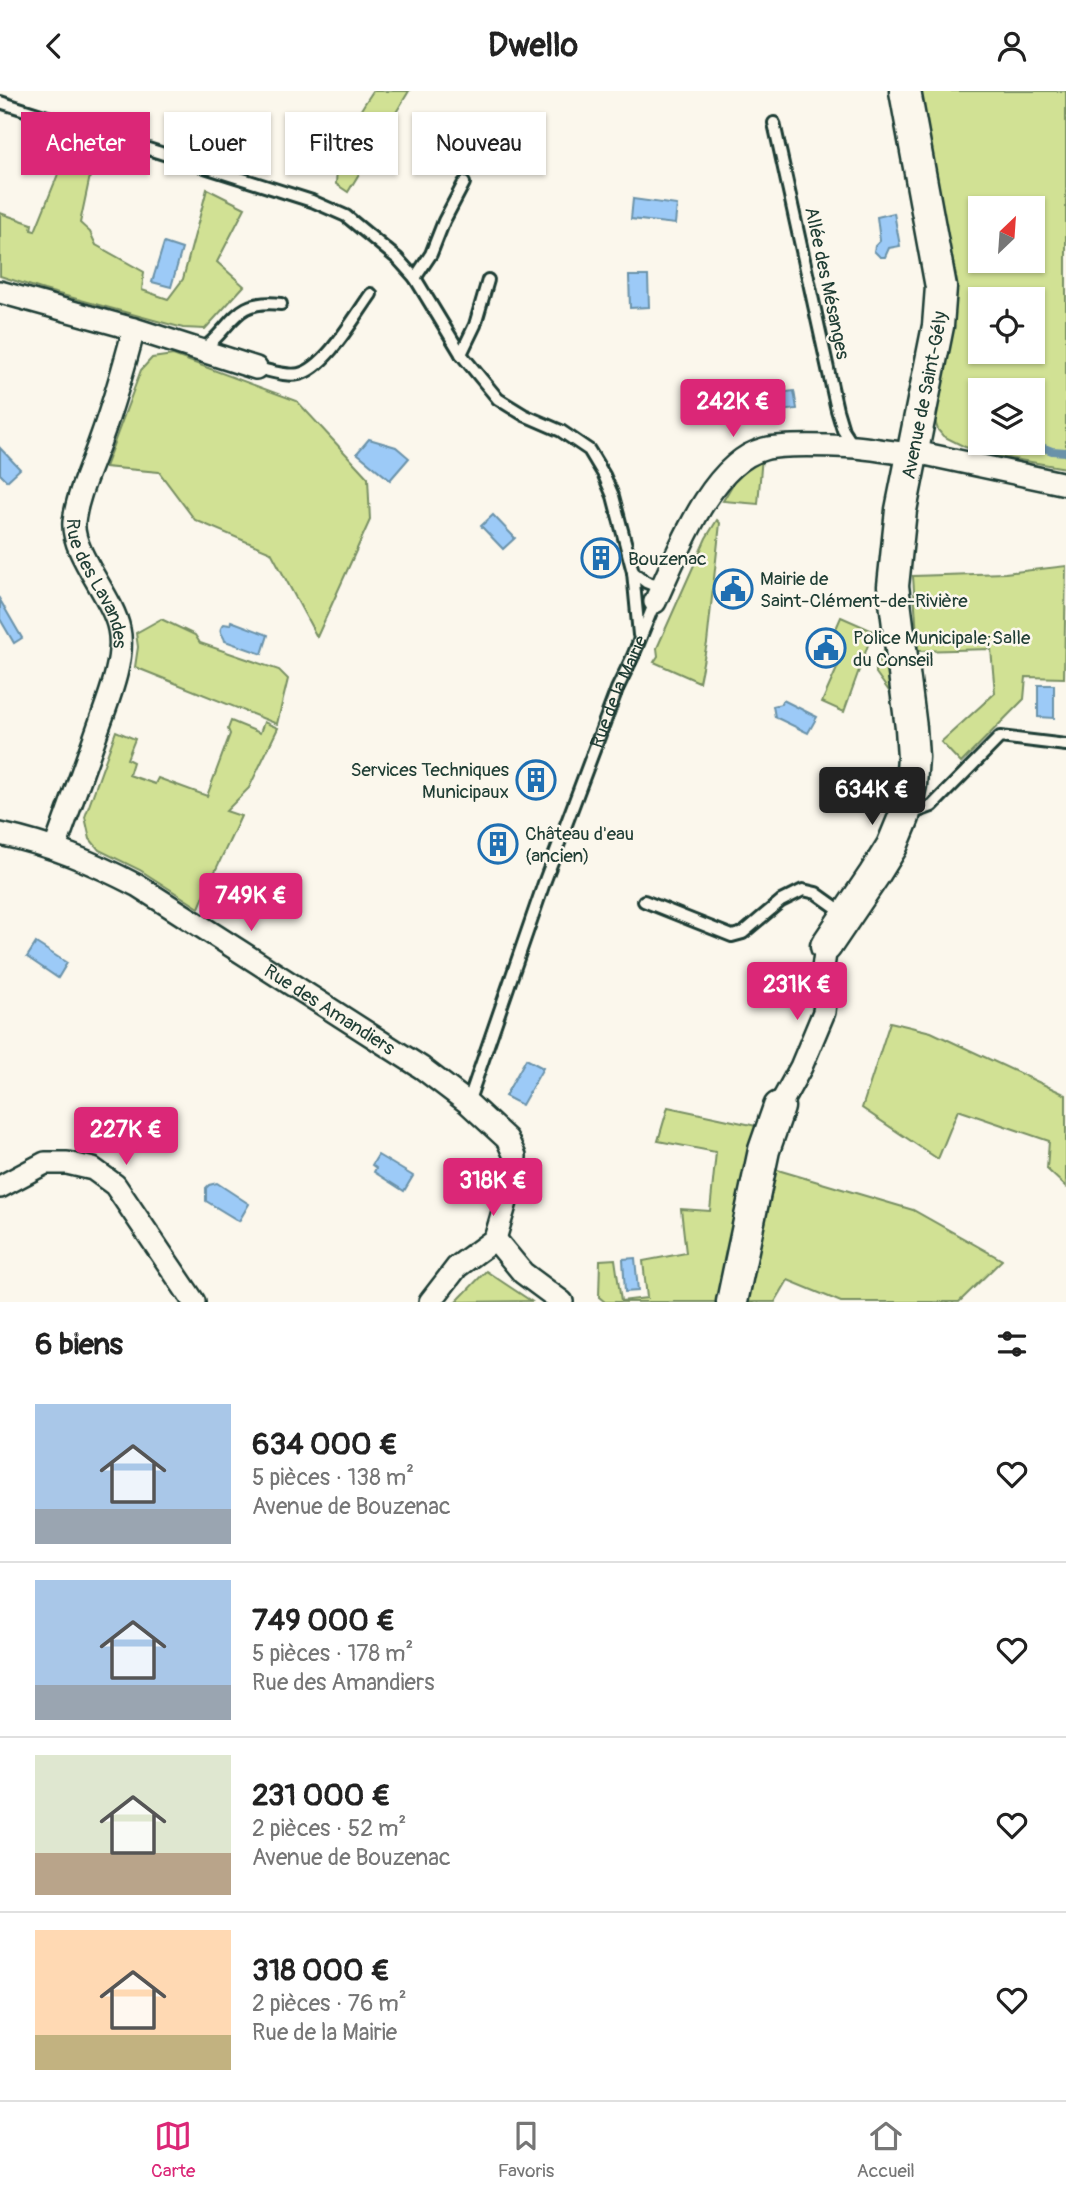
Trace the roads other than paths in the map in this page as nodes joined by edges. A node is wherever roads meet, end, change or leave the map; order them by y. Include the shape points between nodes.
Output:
1 (905, 91) edge
2 (0, 102) edge
3 (774, 123) dead end
4 (464, 183) dead end
5 (415, 278) junction
6 (488, 280) dead end
7 (0, 292) edge
8 (371, 294) dead end
9 (281, 304) dead end
10 (134, 330) junction
11 (202, 350) junction
12 (461, 354) junction
13 (256, 368) joint
14 (854, 447) junction
15 (911, 454) junction
16 (1066, 484) edge
17 (633, 572) junction
18 (658, 595) junction
19 (640, 640) junction
20 (1066, 745) edge
21 (904, 817) junction
22 (0, 834) edge
23 (55, 848) junction
24 (644, 901) dead end
25 (846, 915) junction
26 (825, 946) joint
27 (468, 1103) junction
28 (779, 1107) joint
29 (0, 1188) edge
30 (495, 1239) junction
31 (194, 1302) edge
32 (429, 1302) edge
33 (562, 1302) edge
34 (732, 1302) edge

1 - 15 street, Avenue de Saint-Gély via 942,286
2 - 5 lane via 324,206 364,229
3 - 14 lane, Allée des Mésanges via 838,410
4 - 5 lane
5 - 12 lane
6 - 12 lane
7 - 10 street
8 - 13 lane via 312,368 299,374
9 - 11 lane via 251,304
10 - 11 street
10 - 23 street, Rue des Lavandes via 74,524 83,555 115,615 120,649 107,702
11 - 13 street
12 - 17 lane via 498,399 590,450 612,496
14 - 15 street, Rue de la Mairie
14 - 18 street, Rue de la Mairie via 769,448 747,455 708,497
15 - 16 street, Rue de la Mairie
15 - 21 street, Avenue de Saint-Gély via 893,586 913,757
17 - 18 lane
17 - 19 lane
18 - 19 lane, Rue de la Mairie
19 - 27 lane, Rue de la Mairie via 544,883
20 - 21 lane via 1000,737 932,806
21 - 25 street, Avenue de Saint-Gély via 880,865
22 - 23 street, Rue des Amandiers
23 - 27 street, Rue des Amandiers via 138,886 422,1068
24 - 25 lane via 732,936 803,890 816,893
25 - 26 street, Avenue de Saint-Gély
26 - 28 street via 824,1011
27 - 30 street via 507,1139 515,1156
28 - 34 street via 764,1150
29 - 31 street via 45,1163 93,1169 115,1185
30 - 32 street via 457,1267
30 - 33 street via 523,1273

